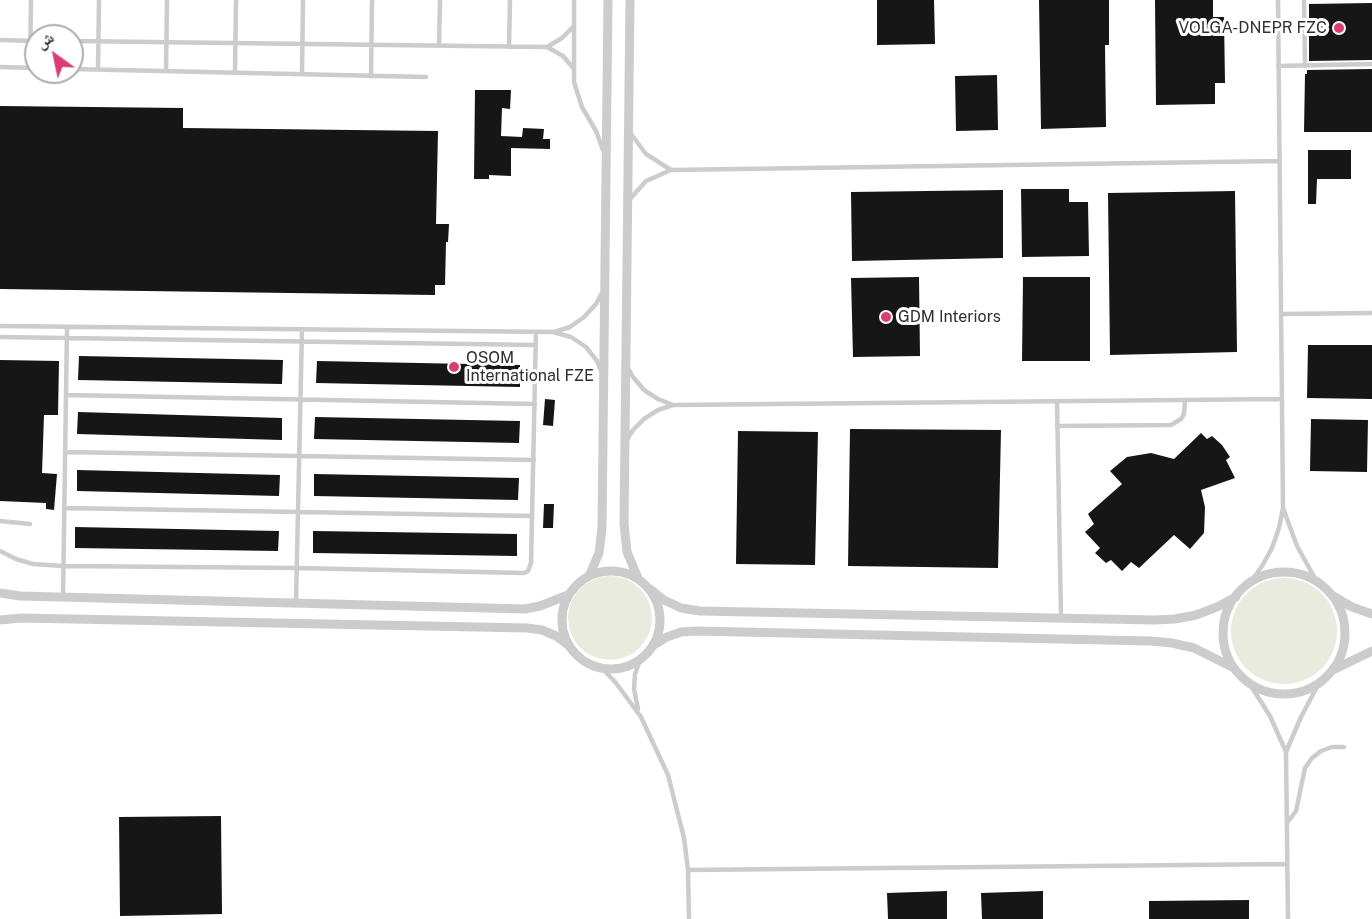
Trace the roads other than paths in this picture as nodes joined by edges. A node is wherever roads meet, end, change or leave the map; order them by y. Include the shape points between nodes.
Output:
1 (31, 0) edge
2 (99, 0) edge
3 (167, 0) edge
4 (236, 0) edge
5 (303, 0) edge
6 (372, 0) edge
7 (440, 0) edge
8 (510, 0) edge
9 (574, 0) edge
10 (608, 0) edge
11 (630, 0) edge
12 (1278, 0) edge
13 (1304, 0) edge
14 (32, 24) edge
15 (574, 26) junction
16 (0, 40) edge
17 (24, 41) edge
18 (84, 41) edge
19 (98, 42) junction
20 (166, 42) junction
21 (235, 43) junction
22 (303, 44) junction
23 (372, 45) junction
24 (439, 46) junction
25 (509, 47) junction
26 (547, 47) junction
27 (1372, 64) edge
28 (1278, 66) junction
29 (1305, 66) junction
30 (0, 67) edge
31 (24, 68) edge
32 (84, 69) edge
33 (98, 69) junction
34 (574, 69) junction
35 (166, 71) junction
36 (235, 72) junction
37 (302, 74) junction
38 (371, 76) junction
39 (426, 77) dead end
40 (629, 130) junction
41 (606, 159) junction
42 (1280, 161) junction
43 (671, 170) junction
44 (628, 201) junction
45 (605, 288) junction
46 (1372, 313) edge
47 (1281, 314) junction
48 (0, 326) edge
49 (67, 327) junction
50 (303, 329) junction
51 (536, 332) junction
52 (553, 332) junction
53 (0, 337) edge
54 (67, 338) junction
55 (302, 341) junction
56 (536, 345) junction
57 (626, 362) junction
58 (604, 378) junction
59 (66, 395) junction
60 (1282, 399) junction
61 (301, 400) junction
62 (1185, 400) junction
63 (1057, 401) junction
64 (534, 404) junction
65 (673, 405) junction
66 (1057, 426) junction
67 (625, 444) junction
68 (65, 452) junction
69 (300, 456) junction
70 (534, 460) junction
71 (64, 508) junction
72 (1283, 508) junction
73 (298, 512) junction
74 (532, 516) junction
75 (0, 521) edge
76 (30, 524) dead end
77 (0, 551) edge
78 (63, 566) junction
79 (297, 568) junction
80 (589, 576) junction
81 (638, 578) junction
82 (1317, 582) junction
83 (1250, 583) junction
84 (650, 589) junction
85 (0, 594) edge
86 (568, 595) junction
87 (1333, 596) junction
88 (63, 597) junction
89 (1236, 597) junction
90 (296, 603) junction
91 (1372, 614) edge
92 (1061, 619) junction
93 (0, 620) edge
94 (568, 645) junction
95 (654, 645) junction
96 (1372, 651) edge
97 (640, 660) junction
98 (602, 668) junction
99 (1234, 668) junction
100 (1333, 670) junction
101 (1249, 683) junction
102 (1319, 683) junction
103 (641, 717) junction
104 (1344, 747) dead end
105 (1286, 752) junction
106 (1287, 823) junction
107 (1287, 864) junction
108 (688, 870) junction
109 (689, 919) edge
110 (1288, 919) edge

1 - 14 lane
2 - 19 lane
3 - 20 lane
4 - 21 lane
5 - 22 lane
6 - 23 lane
7 - 24 lane
8 - 25 lane
9 - 15 lane
10 - 41 street
11 - 40 street
12 - 28 lane
13 - 29 lane
15 - 26 lane
15 - 34 lane
16 - 17 lane
18 - 19 lane
19 - 20 lane
19 - 33 lane
20 - 21 lane
20 - 35 lane
21 - 22 lane
21 - 36 lane
22 - 23 lane
22 - 37 lane
23 - 24 lane
23 - 38 lane
24 - 25 lane
25 - 26 lane
26 - 34 lane via 563,56
27 - 29 lane
28 - 29 lane
28 - 42 lane
30 - 31 lane
32 - 33 lane
33 - 35 lane
34 - 41 lane via 577,95
35 - 36 lane
36 - 37 lane
37 - 38 lane
38 - 39 lane
40 - 43 lane via 646,154
40 - 44 street
41 - 45 street
42 - 43 lane
42 - 47 lane
43 - 44 lane via 646,182
44 - 57 street
45 - 52 lane via 584,317
45 - 58 street
46 - 47 lane
47 - 60 lane
48 - 49 lane
49 - 50 lane
49 - 54 lane
50 - 51 lane
50 - 55 lane
51 - 52 lane
51 - 56 lane
52 - 58 lane via 586,347
53 - 54 lane
54 - 55 lane
54 - 59 lane
55 - 56 lane
55 - 61 lane
56 - 64 lane
57 - 65 lane via 644,390
57 - 67 street
58 - 80 street via 601,541
59 - 61 lane
59 - 68 lane
60 - 62 lane
60 - 72 lane
61 - 64 lane
61 - 69 lane
62 - 63 lane
62 - 66 lane via 1184,414 1171,425
63 - 65 lane
63 - 66 lane
64 - 70 lane
65 - 67 lane via 644,419
66 - 92 lane
67 - 81 street via 624,538
68 - 69 lane
68 - 71 lane
69 - 70 lane
69 - 73 lane
70 - 74 lane
71 - 73 lane
71 - 78 lane
72 - 82 lane via 1297,546
72 - 83 lane via 1272,548
73 - 74 lane
73 - 79 lane
74 - 79 lane via 531,563 524,573
75 - 76 lane
77 - 78 lane via 33,564
78 - 79 lane
78 - 88 lane
79 - 90 lane
80 - 81 street via 614,571
80 - 86 street
81 - 84 street
82 - 83 street via 1290,572 1262,576
82 - 87 street
83 - 89 street
84 - 92 street via 681,608 700,611
84 - 95 street via 660,616
85 - 88 street
86 - 90 street via 525,609
86 - 94 street via 562,620
87 - 91 street
87 - 100 street via 1345,625 1345,641
88 - 90 street
89 - 92 street via 1217,608 1175,620
89 - 99 street via 1228,610 1224,632
93 - 94 street via 527,628 549,633
94 - 98 street via 588,664
95 - 97 street
95 - 99 street via 674,634 696,631 1150,641 1194,648
96 - 100 street
97 - 98 street via 621,668
97 - 103 lane via 634,689
98 - 103 lane
99 - 101 street
100 - 102 street
101 - 102 street via 1276,693 1299,692
101 - 105 lane
102 - 105 lane
103 - 108 lane via 668,775
104 - 106 lane via 1332,747 1312,758 1305,768 1296,811
105 - 106 lane
106 - 107 lane
107 - 108 lane
107 - 110 lane
108 - 109 lane

